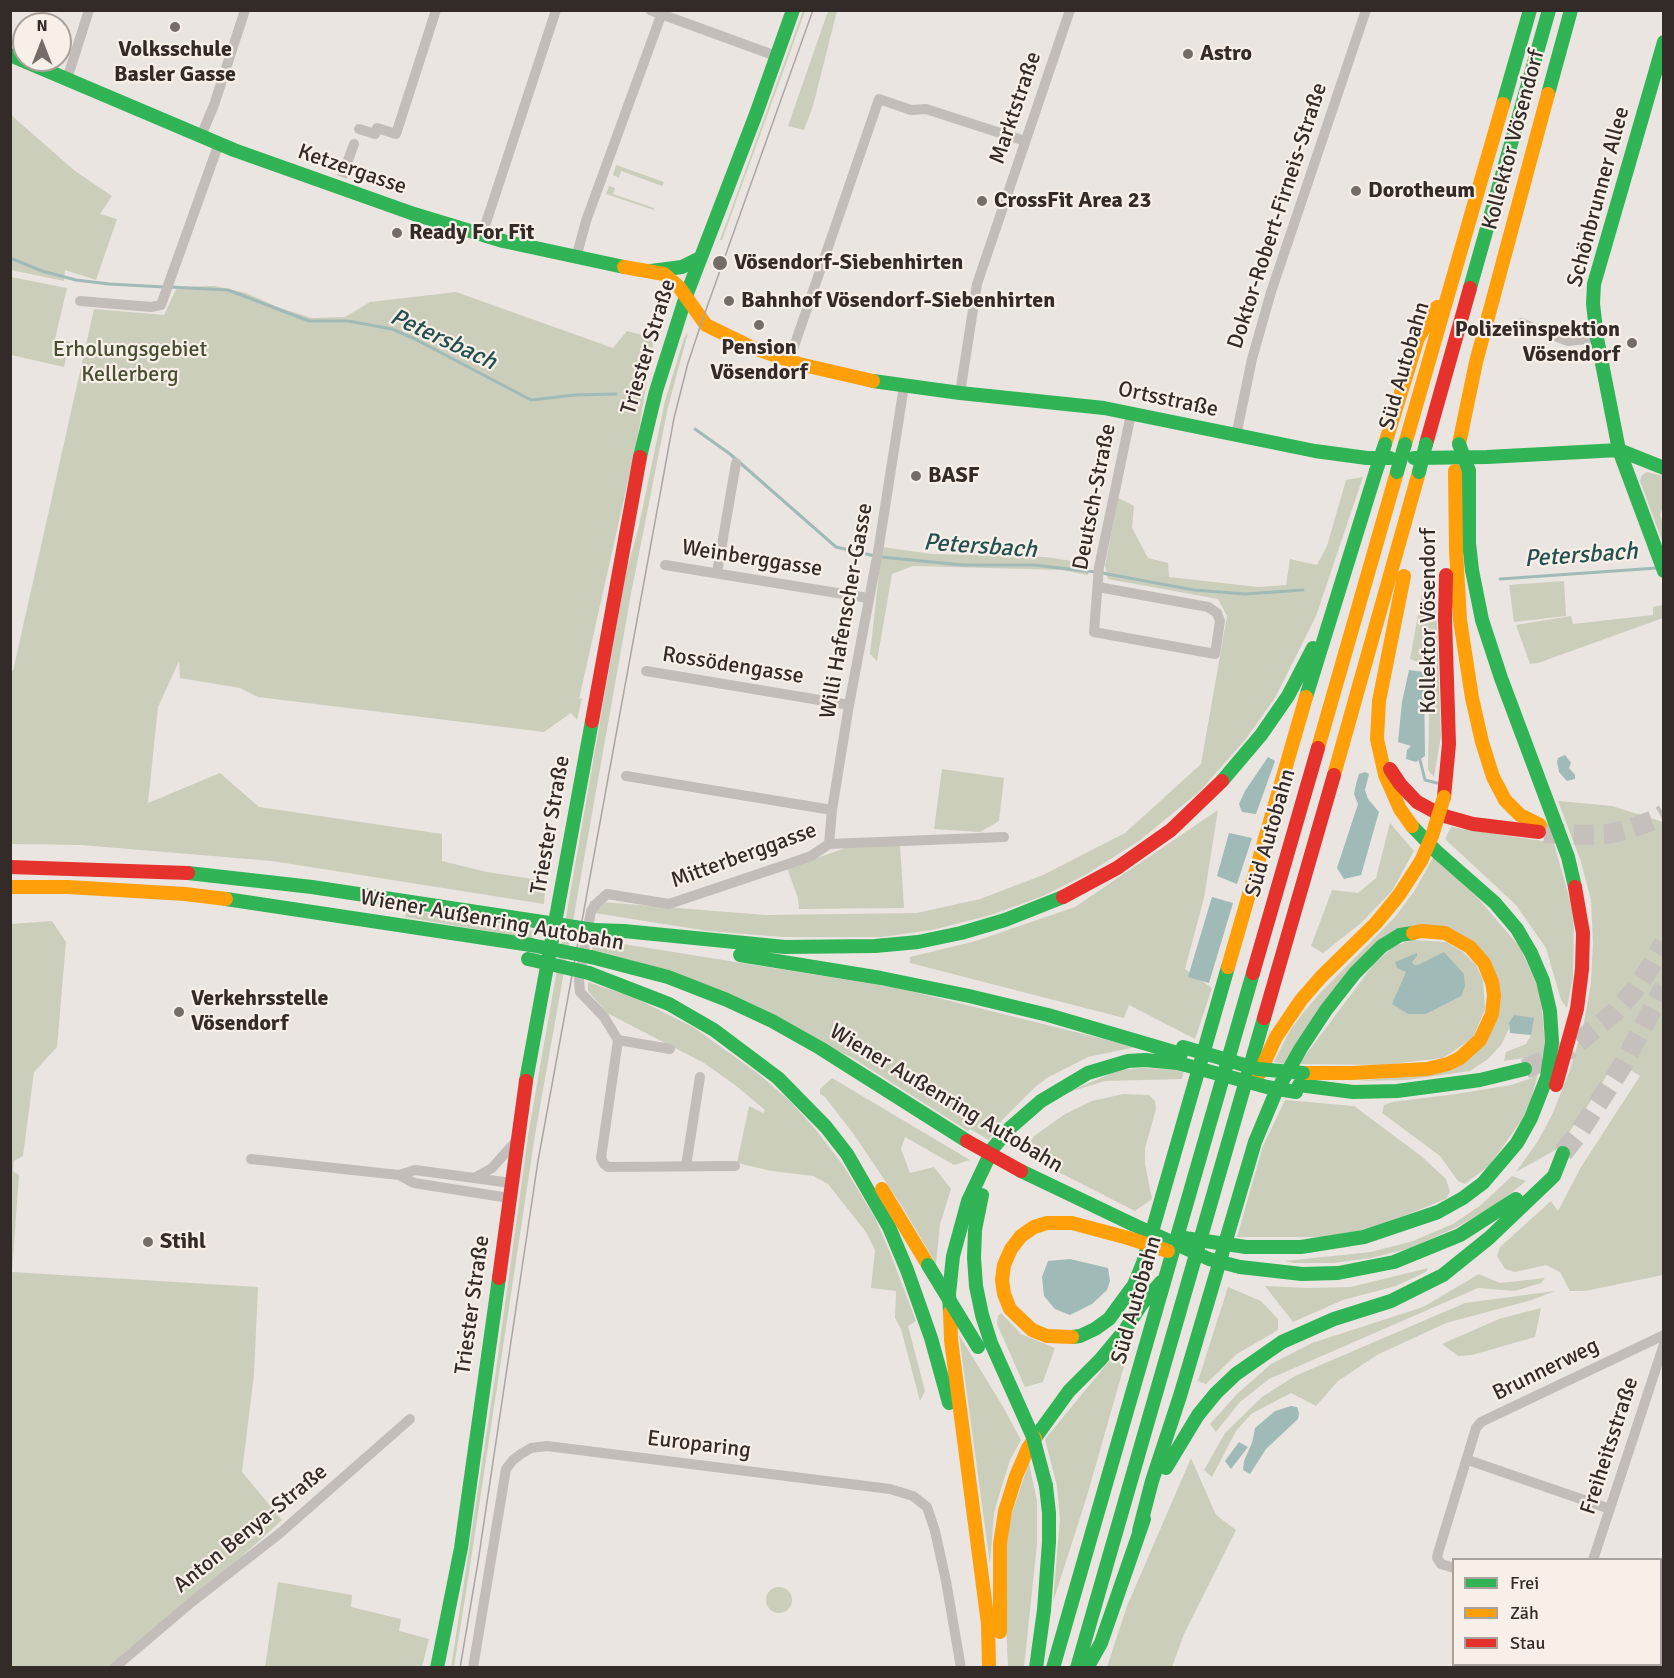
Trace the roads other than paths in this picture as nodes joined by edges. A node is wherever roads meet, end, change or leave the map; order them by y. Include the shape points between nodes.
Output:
1 (89, 10) edge
2 (245, 10) edge
3 (436, 10) edge
4 (556, 10) edge
5 (650, 10) edge
6 (793, 10) edge
7 (1070, 10) edge
8 (1366, 10) edge
9 (1530, 10) edge
10 (1549, 10) edge
11 (1571, 10) edge
12 (662, 12) edge
13 (1664, 42) edge
14 (10, 55) edge
15 (776, 56) junction
16 (67, 79) junction
17 (359, 129) dead end
18 (201, 136) junction
19 (1025, 141) junction
20 (219, 144) junction
21 (354, 144) dead end
22 (347, 163) tunnel mouth
23 (482, 235) junction
24 (576, 258) junction
25 (700, 258) junction
26 (651, 271) junction
27 (1451, 284) junction
28 (686, 296) junction
29 (80, 301) dead end
30 (1521, 323) dead end
31 (1597, 338) junction
32 (789, 361) junction
33 (904, 386) junction
34 (960, 393) junction
35 (1131, 414) junction
36 (1236, 436) junction
37 (1619, 450) junction
38 (736, 463) dead end
39 (1664, 468) edge
40 (1462, 471) junction
41 (1410, 510) junction
42 (665, 564) dead end
43 (1662, 567) edge
44 (717, 573) junction
45 (1098, 587) junction
46 (868, 597) junction
47 (1327, 625) junction
48 (646, 671) dead end
49 (849, 705) junction
50 (1380, 758) junction
51 (627, 776) dead end
52 (832, 810) junction
53 (1004, 837) dead end
54 (829, 844) junction
55 (10, 867) edge
56 (10, 887) edge
57 (594, 930) junction
58 (428, 931) junction
59 (529, 953) junction
60 (590, 966) junction
61 (618, 1040) junction
62 (670, 1049) dead end
63 (1181, 1054) junction
64 (1526, 1069) tunnel mouth
65 (700, 1077) dead end
66 (1299, 1084) junction
67 (1020, 1120) junction
68 (1525, 1130) junction
69 (517, 1140) junction
70 (1229, 1141) junction
71 (251, 1159) dead end
72 (686, 1166) junction
73 (735, 1166) dead end
74 (399, 1175) junction
75 (476, 1177) junction
76 (511, 1183) junction
77 (509, 1198) junction
78 (1157, 1234) junction
79 (1209, 1259) junction
80 (1165, 1278) junction
81 (1664, 1335) edge
82 (1664, 1344) edge
83 (1014, 1402) junction
84 (410, 1419) dead end
85 (1468, 1460) junction
86 (970, 1487) junction
87 (1610, 1509) junction
88 (1139, 1531) junction
89 (1594, 1558) edge
90 (1452, 1568) edge
91 (439, 1663) edge
92 (114, 1668) edge
93 (473, 1668) edge
94 (961, 1668) edge
95 (989, 1668) edge
96 (1000, 1668) edge
97 (1036, 1668) edge
98 (1053, 1668) edge
99 (1077, 1668) edge
100 (1087, 1668) edge

1 - 16 street
2 - 18 street
3 - 17 street via 396,134 377,128 375,134
4 - 23 street
5 - 12 street
6 - 15 main road, Triester Straße
7 - 19 street, Marktstraße
8 - 36 street, Doktor-Robert-Firneis-Straße via 1271,292
9 - 27 main road, Süd Autobahn
10 - 41 main road, Süd Autobahn, bridge
11 - 40 main road, Kollektor Vösendorf via 1476,362 1459,444
12 - 15 street
12 - 24 street
13 - 31 main road, Schönbrunner Allee via 1594,284
14 - 16 main road, Ketzergasse
15 - 25 main road, Triester Straße
16 - 18 main road, Ketzergasse
18 - 20 main road, Ketzergasse
19 - 32 street via 926,109 910,110 879,99
19 - 34 street, Marktstraße via 978,284
20 - 23 main road, Ketzergasse via 340,182
20 - 29 street via 161,304 151,307
21 - 22 street
23 - 24 main road, Ketzergasse
24 - 26 main road, Ketzergasse
25 - 26 main road via 682,267
25 - 28 main road, Triester Straße
26 - 28 main road, Ketzergasse via 669,278
27 - 47 main road, bridge via 1418,338
27 - 80 main road, Süd Autobahn, bridge
28 - 32 main road, Ortsstraße via 698,316 711,327
28 - 69 main road, Triester Straße via 643,442
30 - 31 street via 1568,340
31 - 37 main road, Schönbrunner Allee
32 - 33 main road, Ortsstraße
33 - 34 main road, Ortsstraße
33 - 46 street, Willi Hafenscher-Gasse
34 - 35 main road, Ortsstraße
35 - 36 main road, Ortsstraße
35 - 45 street, Deutsch-Straße
36 - 37 main road, Ortsstraße via 1367,458
37 - 39 main road, Ortsstraße
37 - 43 main road, Schönbrunner Allee
38 - 44 street
40 - 50 main road via 1456,550 1460,620 1472,698 1493,777 1505,800 1540,829 1473,824 1441,815 1418,802
40 - 68 main road via 1472,570 1482,620 1568,857 1583,933 1577,1009 1558,1078 1538,1122
40 - 70 main road, Kollektor Vösendorf, bridge via 1445,584 1449,744 1444,797 1435,828 1400,895 1296,1007 1268,1053 1240,1129
41 - 50 main road via 1406,566 1378,701
41 - 70 main road, Süd Autobahn
42 - 44 street, Weinberggasse
44 - 46 street, Weinberggasse
45 - 45 street, Deutsch-Straße via 1208,607 1220,621 1215,654 1094,632
46 - 49 street, Willi Hafenscher-Gasse
47 - 57 main road via 1288,696 1221,782 1171,830 1118,868 1060,899 961,933 875,946 785,947
47 - 79 main road, bridge via 1200,1071 1143,1263 1134,1285 1109,1319 1080,1336 1063,1338 1032,1330 1020,1320 1010,1309 1002,1280 1004,1265 1021,1236 1047,1223 1072,1223 1128,1238 1193,1259
48 - 49 street, Rossödengasse
49 - 52 street, Willi Hafenscher-Gasse
50 - 68 main road via 1392,793 1413,827 1495,903 1538,966 1550,1011 1552,1042 1547,1077
51 - 52 street
52 - 54 street, Willi Hafenscher-Gasse
53 - 54 street, Mitterberggasse
54 - 61 street, Mitterberggasse via 811,856 680,901 659,903 607,894 596,904 591,911 579,988
55 - 57 main road, Wiener Außenring Autobahn, bridge via 198,874 312,887
56 - 58 main road, Wiener Außenring Autobahn via 185,894
57 - 63 main road, Wiener Außenring Autobahn via 969,996
58 - 59 main road, Wiener Außenring Autobahn
58 - 59 main road
59 - 60 main road, bridge
60 - 78 main road, Wiener Außenring Autobahn, bridge via 668,977 728,1000 820,1048 1021,1171
60 - 83 main road, bridge via 710,1021 792,1083 831,1121 902,1220
60 - 86 main road via 620,984 669,1004 753,1058 795,1094 847,1154 889,1227 907,1270 931,1338
61 - 62 street
61 - 72 street via 601,1158 604,1164
63 - 66 main road
63 - 66 main road, bridge via 1258,1069
63 - 66 main road, bridge via 1267,1087
63 - 67 main road via 1128,1061 1088,1073 1067,1083
64 - 66 main road via 1431,1088 1353,1092
65 - 72 street
66 - 88 main road via 1352,1073 1427,1069 1466,1054 1480,1040 1492,1014 1492,982 1484,963 1470,947 1445,933 1421,931 1394,938 1355,973 1301,1048 1275,1094 1255,1142
67 - 83 main road via 999,1152 979,1203 974,1258 982,1315
67 - 86 main road via 993,1148 980,1174 953,1256 949,1294 951,1340
68 - 78 main road, bridge via 1500,1165 1463,1198 1392,1229 1330,1243 1280,1248
69 - 75 street via 492,1168
69 - 76 main road, Triester Straße
70 - 99 main road, Süd Autobahn
71 - 74 street
72 - 73 street
74 - 75 street via 415,1170
74 - 77 street via 414,1183
75 - 76 street
76 - 77 main road, Triester Straße
77 - 91 main road, Triester Straße via 461,1548
78 - 79 main road, Wiener Außenring Autobahn, bridge
79 - 88 main road, bridge via 1240,1268 1302,1274 1338,1273 1394,1263 1460,1235 1490,1217 1519,1196 1563,1153 1554,1176 1443,1275 1391,1301 1334,1319 1282,1342 1236,1374 1216,1393 1183,1437
80 - 96 main road via 1047,1419 1016,1476 1000,1544
80 - 98 main road, Süd Autobahn
81 - 85 street, Brunnerweg via 1481,1422
82 - 87 street, Freiheitsstraße
83 - 97 main road, bridge via 1033,1437 1049,1513
84 - 92 street, Anton Benya-Straße via 279,1534
85 - 87 street
85 - 90 street, Brunnerweg via 1438,1553 1439,1562
86 - 95 main road via 986,1601
87 - 89 street, Freiheitsstraße
88 - 100 main road via 1101,1643
93 - 94 street, Europaring via 506,1469 531,1448 547,1446 890,1489 913,1496 927,1507 935,1531

